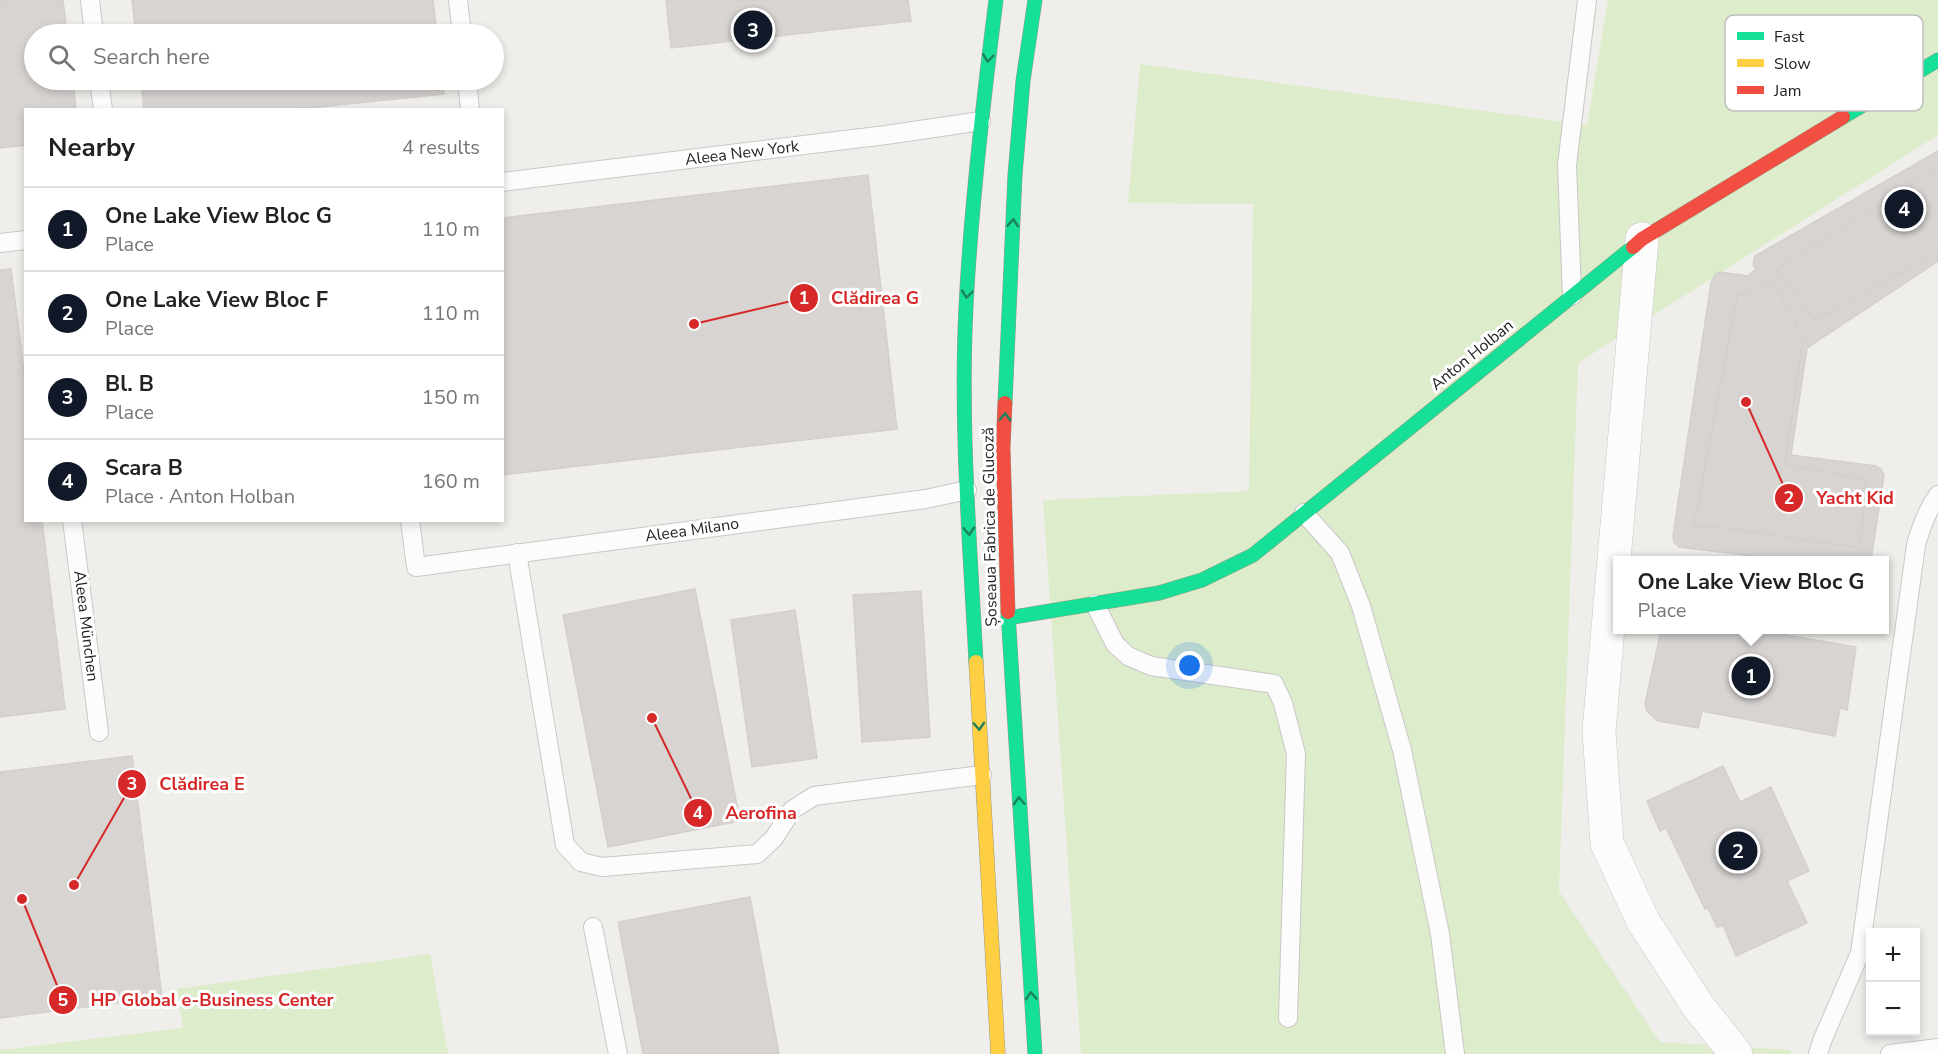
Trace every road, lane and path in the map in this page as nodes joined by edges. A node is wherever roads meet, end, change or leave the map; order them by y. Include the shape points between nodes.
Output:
1 (90, 0) edge
2 (458, 0) edge
3 (996, 0) edge
4 (1035, 0) edge
5 (1587, 0) edge
6 (93, 24) edge
7 (461, 24) edge
8 (1938, 60) edge
9 (1923, 69) edge
10 (100, 90) edge
11 (468, 90) edge
12 (103, 108) edge
13 (471, 108) edge
14 (1854, 111) edge
15 (981, 121) junction
16 (504, 182) edge
17 (1642, 239) junction
18 (24, 240) edge
19 (0, 243) edge
20 (1572, 296) junction
21 (967, 490) junction
22 (1938, 495) edge
23 (1304, 513) junction
24 (72, 522) edge
25 (410, 522) edge
26 (517, 553) junction
27 (1614, 556) edge
28 (1613, 570) edge
29 (1095, 604) junction
30 (1008, 618) junction
31 (99, 732) dead end
32 (982, 775) junction
33 (593, 927) dead end
34 (1288, 1018) dead end
35 (1938, 1048) edge
36 (618, 1054) edge
37 (998, 1054) edge
38 (1035, 1054) edge
39 (1455, 1054) edge
40 (1736, 1054) edge
41 (1818, 1054) edge
42 (1890, 1054) edge

1 - 6 lane
2 - 7 lane
3 -> 15 main road, Șoseaua Fabrica de Glucoză
30 -> 4 main road, Șoseaua Fabrica de Glucoză via 1003,448 1008,310 1023,81
5 - 20 lane via 1567,165
8 - 9 main road, Anton Holban
10 - 12 lane
11 - 13 lane
14 - 17 main road, Anton Holban
15 - 16 lane, Aleea New York
15 -> 21 main road, Șoseaua Fabrica de Glucoză via 966,308
17 - 20 main road, Anton Holban
17 - 27 street
18 - 19 lane
20 - 23 main road, Anton Holban
21 - 26 lane, Aleea Milano via 926,499
21 -> 32 main road, Șoseaua Fabrica de Glucoză
22 - 41 lane via 1916,544 1860,952
23 - 29 main road, Anton Holban via 1253,555 1202,580 1159,593
23 - 39 lane via 1340,552 1361,606 1402,750 1440,934
24 - 31 lane, Aleea München
25 - 26 lane, Aleea Milano via 416,567
26 - 32 lane via 565,845 581,862 602,867 757,854 774,838 792,810 814,796
28 - 40 street via 1599,730 1607,843 1643,921 1698,1006
29 - 30 main road, Anton Holban
29 - 34 lane via 1115,644 1128,656 1151,666 1274,684 1283,702 1296,754
38 -> 30 main road, Șoseaua Fabrica de Glucoză
32 - 37 main road, Șoseaua Fabrica de Glucoză
33 - 36 lane
35 - 42 lane

